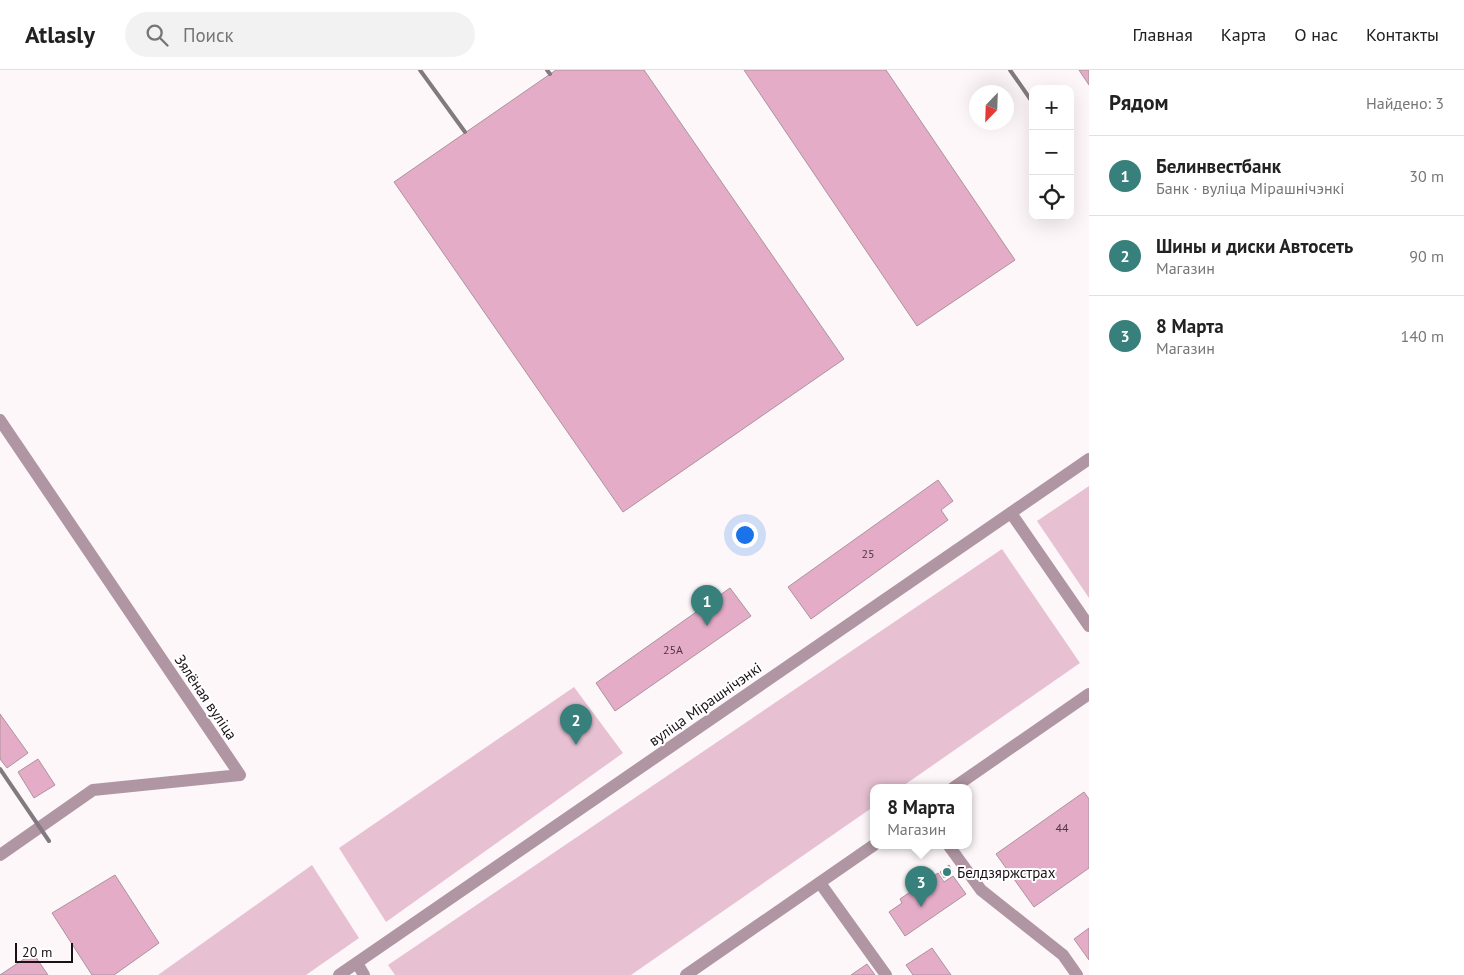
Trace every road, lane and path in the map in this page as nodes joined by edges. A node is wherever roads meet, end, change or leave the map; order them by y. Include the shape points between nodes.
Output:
1 (0, 420) edge
2 (1089, 460) edge
3 (1011, 513) junction
4 (1089, 626) edge
5 (1089, 694) edge
6 (959, 784) edge
7 (870, 848) edge
8 (951, 849) edge
9 (0, 855) edge
10 (820, 883) junction
11 (356, 963) junction
12 (339, 975) edge
13 (364, 975) edge
14 (686, 975) edge
15 (886, 975) edge
16 (1077, 975) edge

1 - 9 street, Зялёная вуліца via 240,775 93,790
2 - 3 street, вуліца Мірашнічэнкі
3 - 4 street
3 - 11 street, вуліца Мірашнічэнкі
5 - 6 street
7 - 10 street
8 - 16 street via 981,890 1063,955
10 - 14 street
10 - 15 street
11 - 12 street, вуліца Мірашнічэнкі
11 - 13 street

